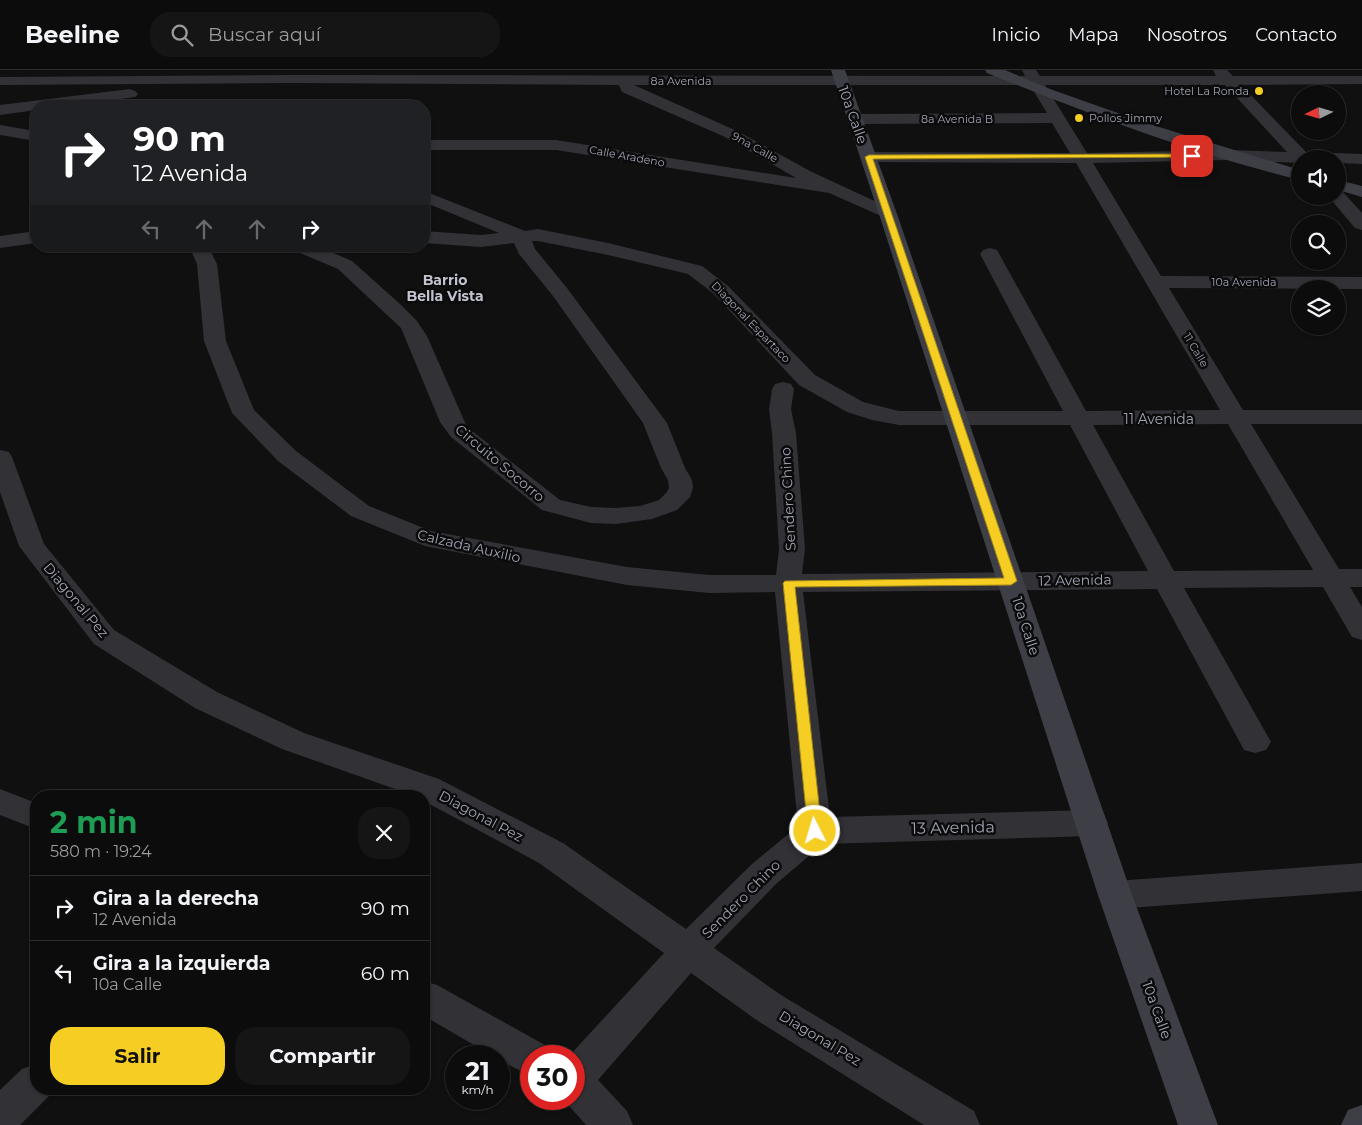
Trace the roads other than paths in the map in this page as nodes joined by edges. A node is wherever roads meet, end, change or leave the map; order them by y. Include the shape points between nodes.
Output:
1 (328, 70) edge
2 (992, 70) edge
3 (1223, 74) edge
4 (839, 75) edge
5 (247, 79) junction
6 (291, 79) junction
7 (1030, 80) edge
8 (1362, 80) edge
9 (0, 81) edge
10 (625, 81) junction
11 (80, 100) edge
12 (30, 106) edge
13 (0, 110) edge
14 (1060, 118) junction
15 (854, 119) junction
16 (0, 130) edge
17 (30, 135) edge
18 (430, 145) edge
19 (1294, 150) edge
20 (1229, 155) junction
21 (869, 157) junction
22 (1083, 158) junction
23 (1291, 158) edge
24 (1346, 159) edge
25 (1362, 159) edge
26 (1291, 172) edge
27 (1346, 187) edge
28 (829, 188) junction
29 (1362, 192) edge
30 (430, 198) edge
31 (1345, 205) edge
32 (888, 214) junction
33 (1362, 224) edge
34 (521, 236) junction
35 (430, 237) edge
36 (30, 238) edge
37 (0, 242) edge
38 (201, 252) edge
39 (313, 252) edge
40 (990, 254) dead end
41 (1155, 282) junction
42 (1362, 283) edge
43 (783, 389) dead end
44 (1362, 417) edge
45 (956, 418) junction
46 (1078, 419) junction
47 (1236, 419) junction
48 (0, 457) edge
49 (1331, 578) junction
50 (1362, 578) edge
51 (1164, 579) junction
52 (1011, 581) junction
53 (788, 583) junction
54 (1362, 630) edge
55 (1255, 742) dead end
56 (0, 802) edge
57 (30, 814) edge
58 (1092, 823) junction
59 (815, 831) junction
60 (1362, 877) edge
61 (1115, 895) junction
62 (689, 950) junction
63 (430, 1000) edge
64 (520, 1052) edge
65 (585, 1068) edge
66 (30, 1088) edge
67 (585, 1093) edge
68 (0, 1117) edge
69 (613, 1125) edge
70 (960, 1125) edge
71 (1198, 1125) edge

1 - 6 street
2 - 7 street
3 - 7 street, 8a Avenida
3 - 8 street, 8a Avenida
3 - 19 street
4 - 7 street, 8a Avenida
4 - 10 street, 8a Avenida
4 - 15 street, 10a Calle
5 - 6 street, 8a Avenida
5 - 9 street, 8a Avenida
5 - 11 street
6 - 10 street, 8a Avenida
7 - 14 street, 11 Calle
7 - 20 street via 1128,122
10 - 28 street, 9na Calle via 627,89 731,134
12 - 13 street
14 - 15 street, 8a Avenida B
14 - 22 street, 11 Calle
15 - 21 street, 10a Calle
16 - 17 street
18 - 28 street, Calle Aradeno via 556,145
20 - 22 street
20 - 23 street
20 - 26 street
21 - 22 street
21 - 32 street, 10a Calle
22 - 41 street, 11 Calle
24 - 25 street
27 - 29 street
28 - 32 street, 9na Calle
30 - 34 street, Diagonal Espartaco
31 - 33 street
32 - 45 street, 10a Calle
34 - 35 street via 481,241
34 - 39 street, Circuito Socorro via 526,250 655,423 680,480 677,497 668,505 643,514 616,516 591,515 544,501 459,432 410,326 344,266
34 - 45 street, Diagonal Espartaco via 555,237 695,270 711,280 807,380 837,398 855,408 880,415
36 - 37 street
38 - 53 street, Calzada Auxilio via 207,264 215,341 244,413 287,456 360,511 425,538 618,574 709,584
40 - 46 street via 1031,325
41 - 42 street, 10a Avenida
41 - 47 street, 11 Calle
43 - 53 street, Sendero Chino via 780,409 792,549
44 - 47 street, 11 Avenida
45 - 46 street, 11 Avenida
45 - 52 street, 10a Calle
46 - 47 street, 11 Avenida
46 - 51 street
47 - 49 street, 11 Calle
48 - 62 street, Diagonal Pez via 32,546 104,637 206,700 293,740 428,788 551,853
49 - 50 street, 12 Avenida
49 - 51 street, 12 Avenida
49 - 54 street, 11 Calle
51 - 52 street, 12 Avenida
51 - 55 street via 1186,613
52 - 53 street, 12 Avenida
52 - 58 street, 10a Calle
53 - 59 street, Sendero Chino
56 - 57 street
58 - 59 street, 13 Avenida
58 - 61 street, 10a Calle
59 - 62 street, Sendero Chino via 764,874
60 - 61 street
61 - 71 street, 10a Calle
62 - 65 street, Sendero Chino
62 - 70 street, Diagonal Pez via 768,1007
63 - 64 street
66 - 68 street
67 - 69 street

